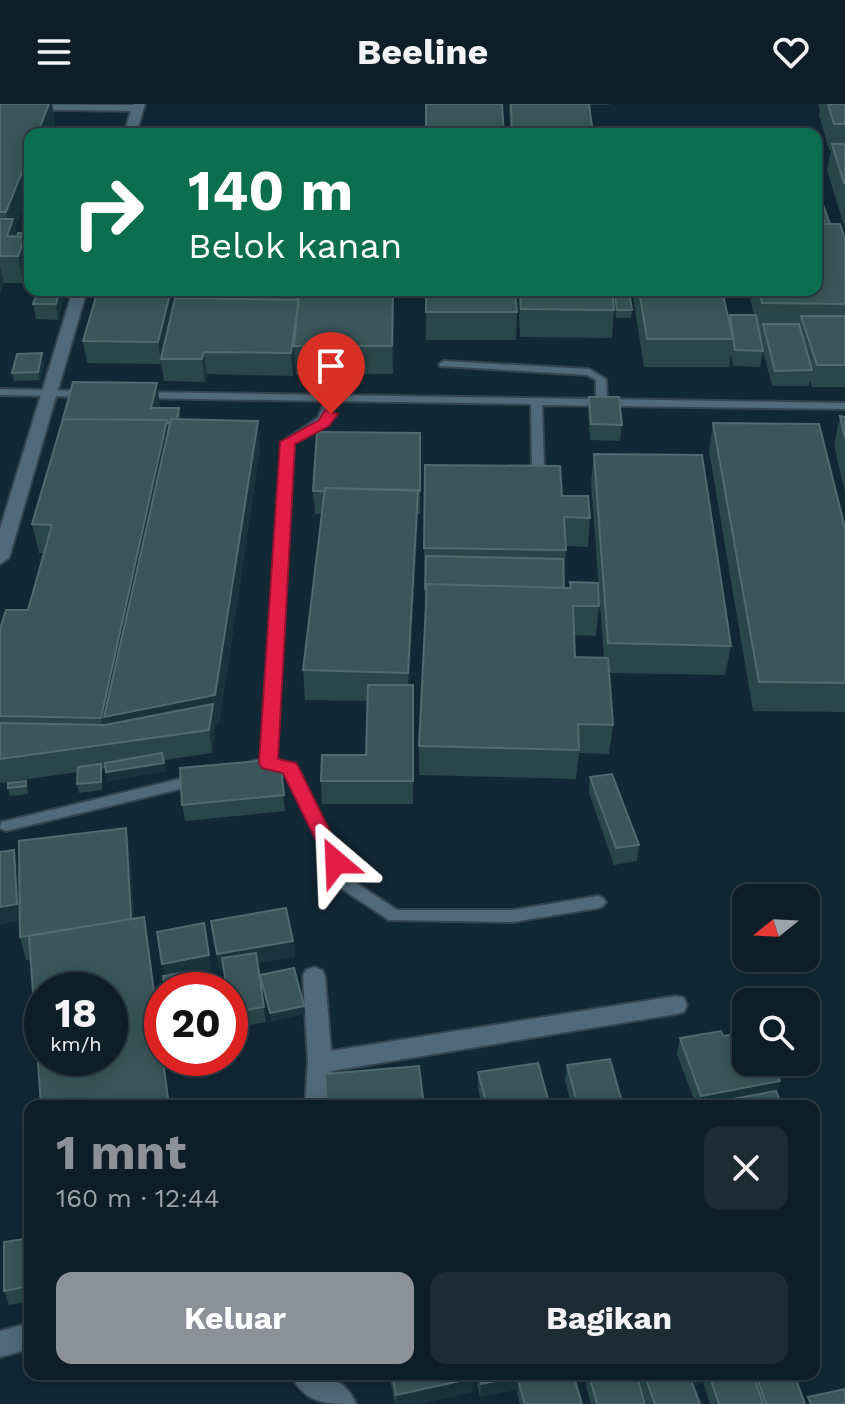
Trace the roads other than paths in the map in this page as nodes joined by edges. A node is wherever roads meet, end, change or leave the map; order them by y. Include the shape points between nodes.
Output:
1 (0, 106) edge
2 (139, 106) edge
3 (132, 128) edge
4 (78, 296) edge
5 (444, 364) dead end
6 (0, 392) edge
7 (49, 393) junction
8 (96, 394) edge
9 (127, 394) edge
10 (331, 398) junction
11 (536, 401) junction
12 (602, 402) junction
13 (845, 406) edge
14 (515, 478) edge
15 (0, 558) edge
16 (269, 763) junction
17 (240, 770) edge
18 (212, 776) edge
19 (6, 826) dead end
20 (598, 902) dead end
21 (314, 976) dead end
22 (676, 1005) dead end
23 (320, 1063) junction
24 (317, 1100) edge
25 (24, 1338) edge
26 (0, 1344) edge
27 (312, 1380) edge
28 (342, 1404) edge

1 - 2 lane
2 - 3 street
4 - 7 street
5 - 12 lane via 589,372 601,379
6 - 7 lane
7 - 8 lane
7 - 15 street
9 - 10 lane
10 - 11 lane
10 - 16 lane via 331,414 324,423 288,442
11 - 12 lane
11 - 14 lane via 538,466
12 - 13 lane
16 - 17 lane
16 - 20 lane via 290,768 347,885 394,916 513,916
18 - 19 lane
21 - 23 street
22 - 23 street
23 - 24 street
25 - 26 street
27 - 28 street

